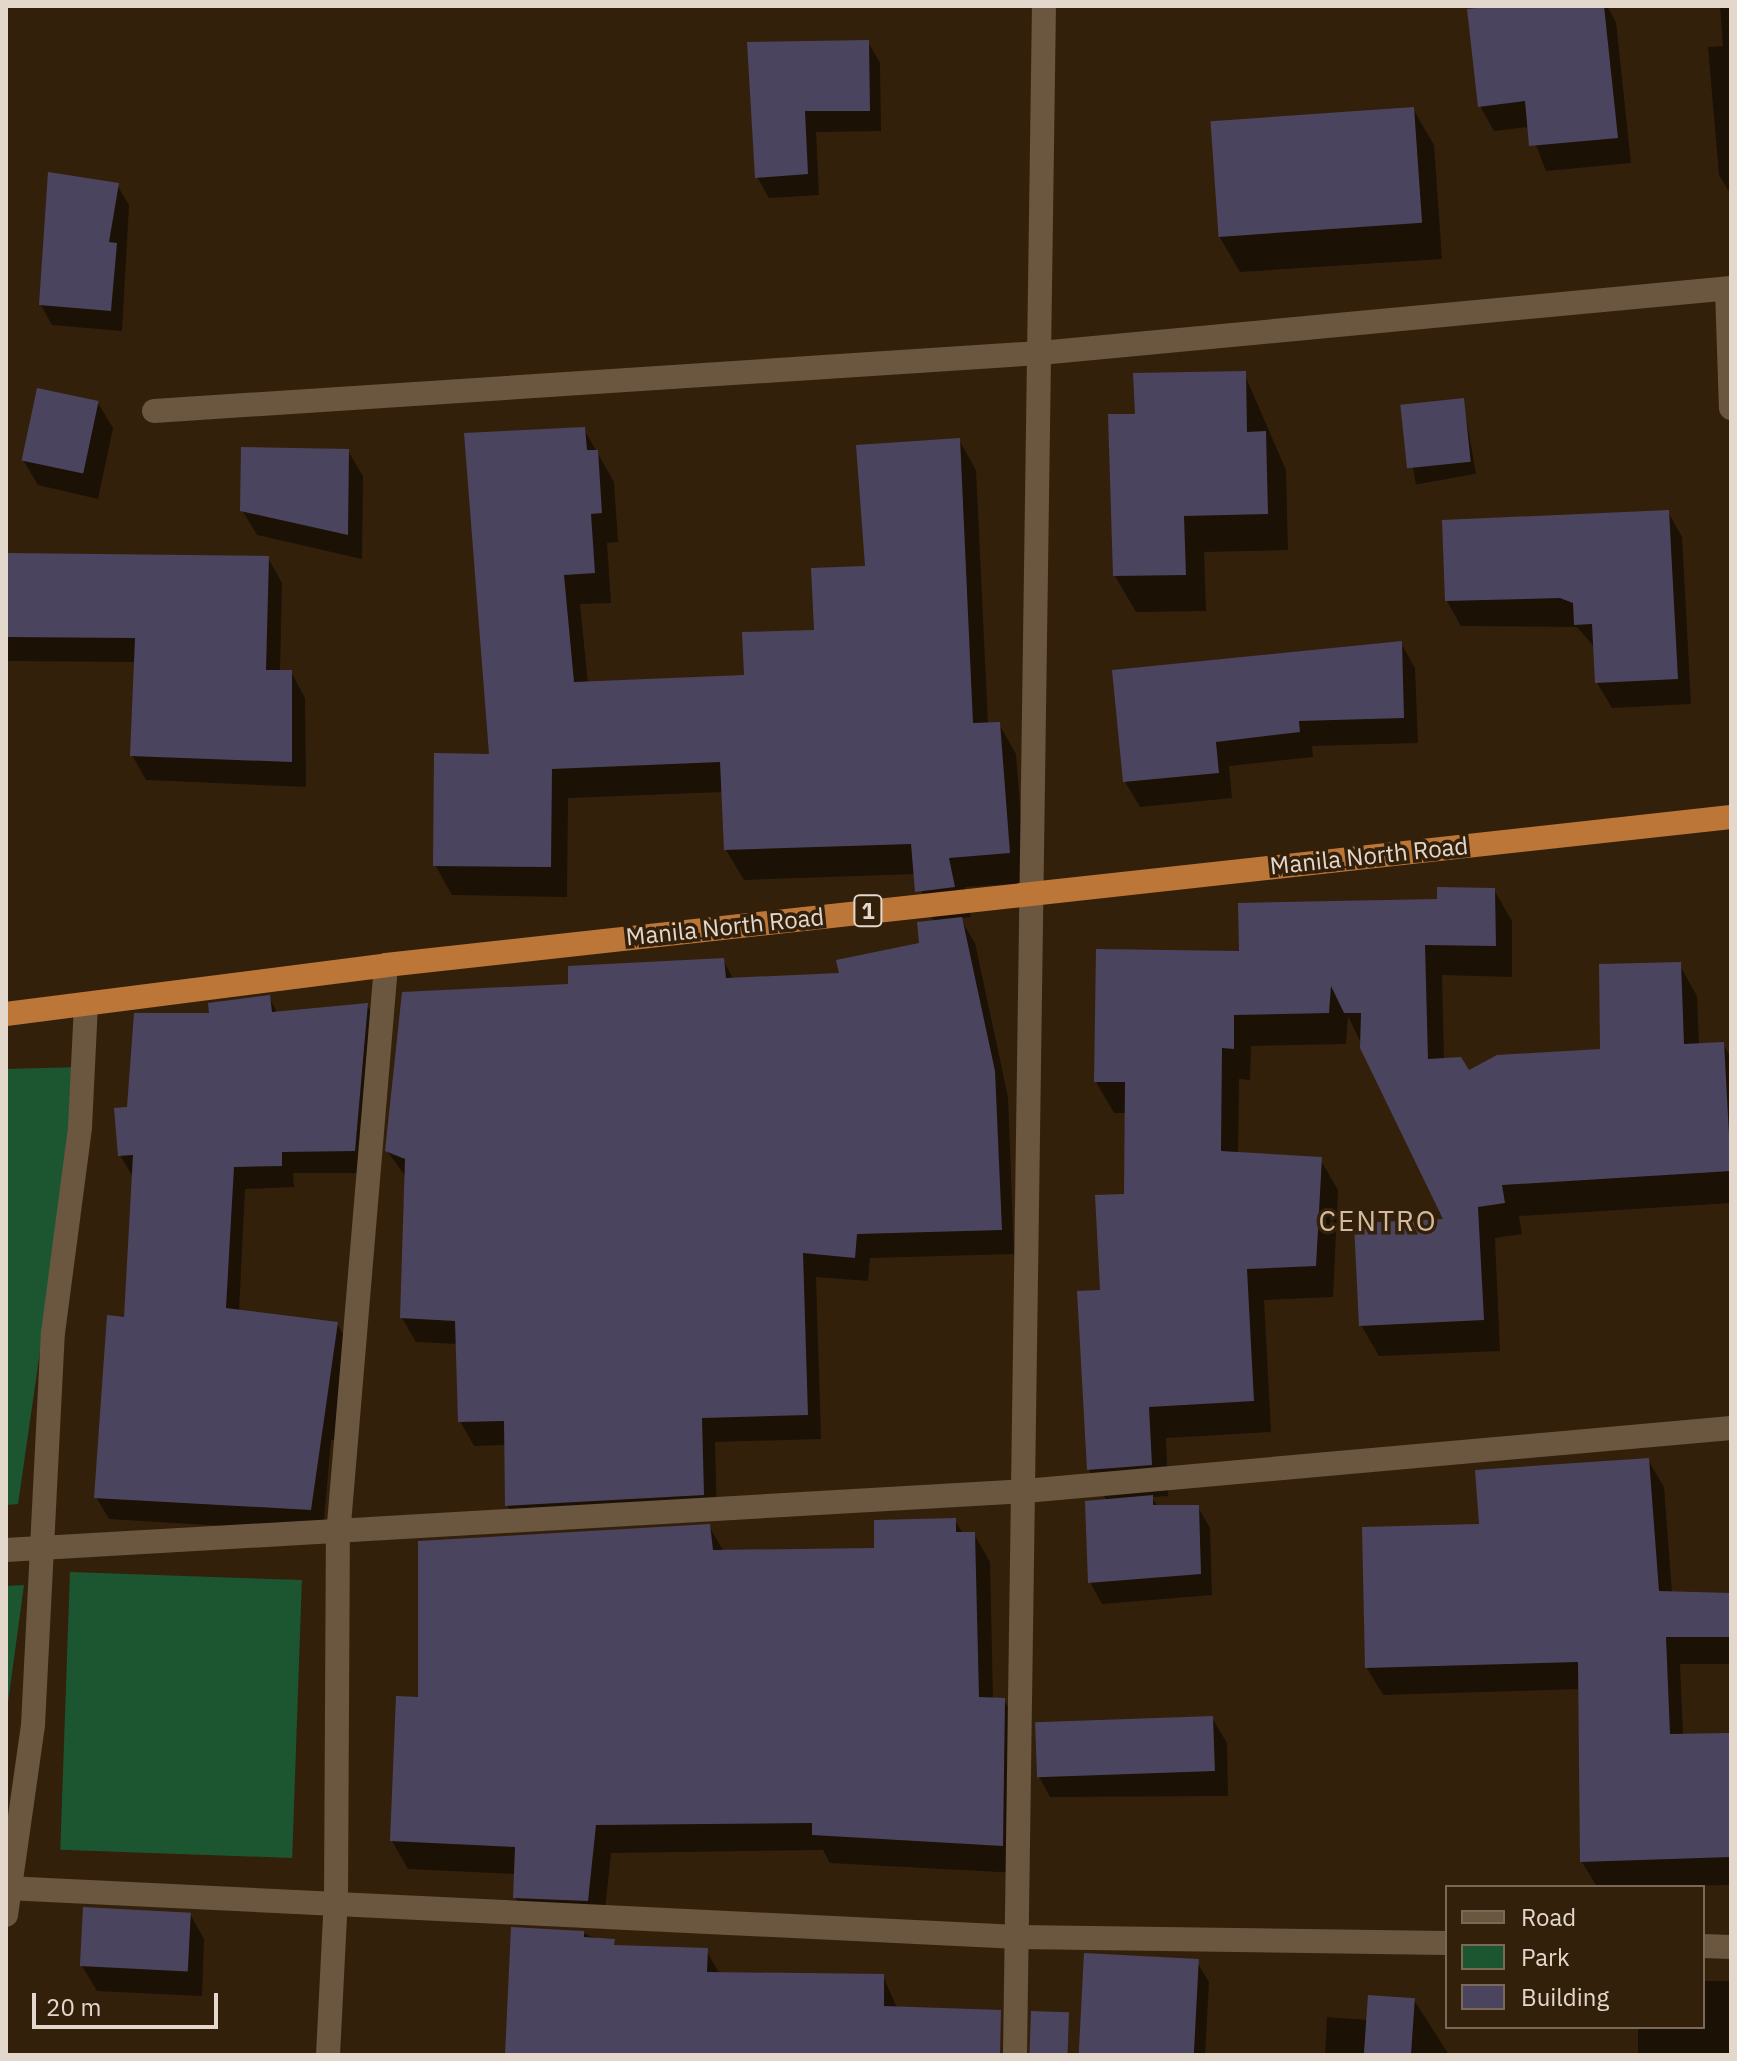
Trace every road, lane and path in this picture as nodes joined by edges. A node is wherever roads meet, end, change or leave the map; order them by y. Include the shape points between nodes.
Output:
1 (1044, 6) edge
2 (1729, 288) edge
3 (1040, 353) junction
4 (1731, 408) edge
5 (154, 411) dead end
6 (1731, 817) edge
7 (1034, 893) junction
8 (386, 965) junction
9 (86, 1006) junction
10 (6, 1014) edge
11 (1731, 1428) edge
12 (1025, 1491) junction
13 (338, 1536) junction
14 (38, 1549) junction
15 (6, 1550) edge
16 (7, 1888) edge
17 (336, 1899) junction
18 (6, 1915) edge
19 (1018, 1937) junction
20 (1445, 1943) edge
21 (1705, 1946) edge
22 (1731, 1947) edge
23 (328, 2055) edge
24 (1015, 2055) edge

1 - 3 street
2 - 3 street
2 - 4 street
3 - 5 street
3 - 7 street
6 - 7 highway, Manila North Road / 1
7 - 8 highway, Manila North Road / 1
7 - 12 street
8 - 9 highway, Manila North Road / 1
8 - 13 street
9 - 10 highway, Manila North Road / 1
9 - 14 street
11 - 12 street
12 - 13 street via 474,1521
12 - 19 street
13 - 14 street
13 - 17 street
14 - 15 street
14 - 16 street via 33,1725
16 - 17 street
16 - 18 street
17 - 19 street
17 - 23 street
19 - 20 street
19 - 24 street
21 - 22 street

